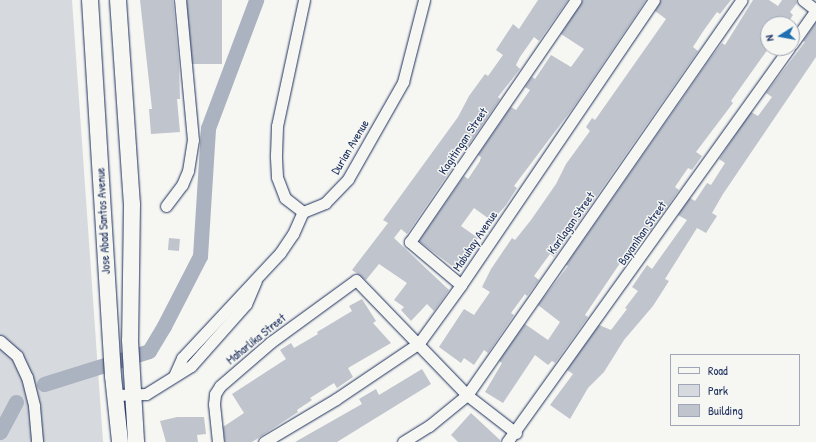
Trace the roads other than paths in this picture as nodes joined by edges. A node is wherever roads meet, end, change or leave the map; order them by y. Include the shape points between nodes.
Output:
1 (90, 0) edge
2 (118, 0) edge
3 (180, 0) edge
4 (304, 0) edge
5 (424, 0) edge
6 (576, 0) edge
7 (654, 0) edge
8 (742, 0) edge
9 (803, 0) edge
10 (816, 10) edge
11 (800, 33) edge
12 (783, 56) edge
13 (166, 206) dead end
14 (304, 212) junction
15 (461, 285) junction
16 (0, 341) edge
17 (419, 343) junction
18 (115, 394) junction
19 (133, 394) junction
20 (467, 395) junction
21 (516, 433) junction
22 (37, 442) edge
23 (120, 442) edge
24 (136, 442) edge
25 (218, 442) edge
26 (264, 442) edge
27 (403, 442) edge
28 (507, 442) edge

1 - 18 main road, Jose Abad Santos Avenue
2 - 19 main road, Jose Abad Santos Avenue via 132,204 130,340
3 - 13 street via 193,140 188,171 182,185
4 - 14 street via 277,126 276,155 277,177 285,198
5 - 14 street, Durian Avenue via 399,89 348,179 325,203
6 - 15 street, Kagitingan Street via 410,242
7 - 15 street, Mabuhay Avenue
8 - 20 street, Karilagan Street
9 - 10 street
10 - 11 street
12 - 21 street, Bayanihan Street
14 - 19 street via 293,234 257,279 237,296 182,358 174,376 146,394
15 - 17 street, Mabuhay Avenue
16 - 22 street via 17,356 27,377 34,406
17 - 20 street
17 - 25 street, Maharlika Street via 356,280 271,342 220,386 215,394 214,404
17 - 26 street, Mabuhay Avenue via 336,399
18 - 19 street
18 - 23 main road, Jose Abad Santos Avenue
19 - 24 main road, Jose Abad Santos Avenue
20 - 21 street
20 - 27 street, Karilagan Street via 429,426
21 - 28 street, Bayanihan Street

